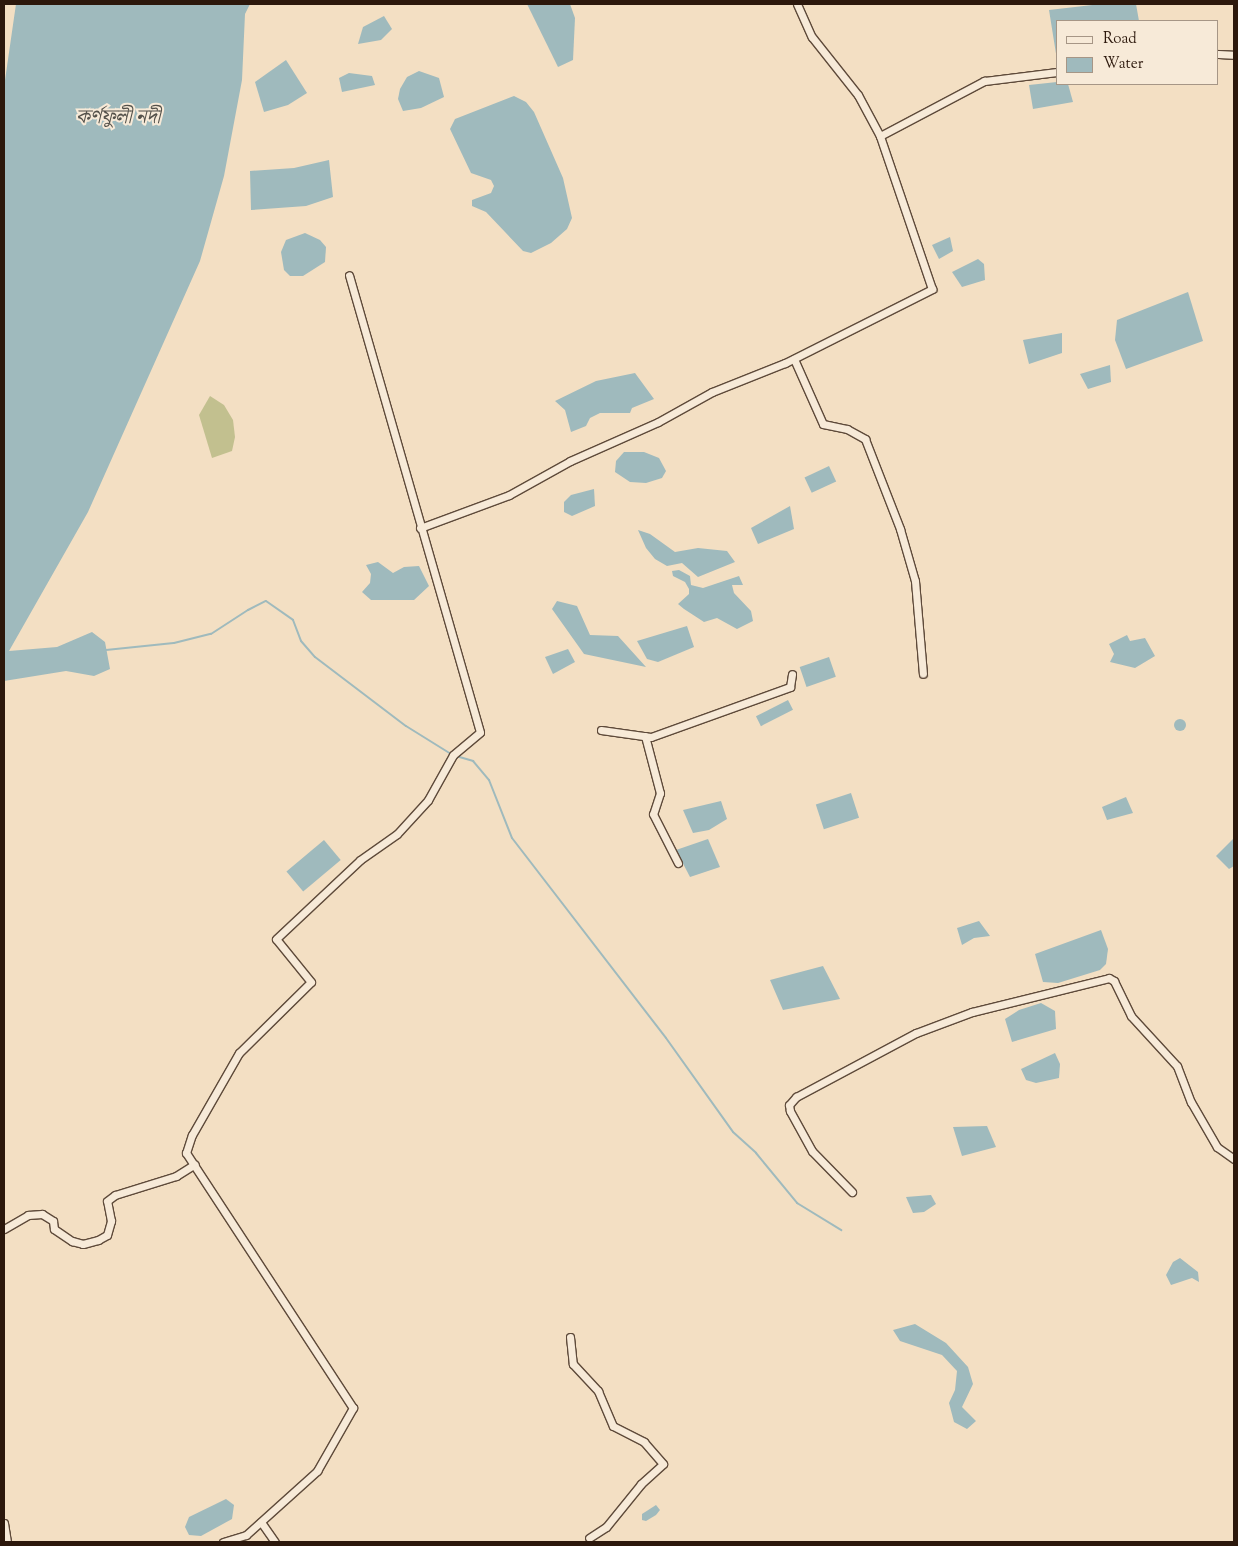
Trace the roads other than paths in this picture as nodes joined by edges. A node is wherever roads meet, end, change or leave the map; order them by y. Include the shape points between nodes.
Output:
1 (797, 4) edge
2 (1218, 54) edge
3 (1234, 55) edge
4 (1056, 72) edge
5 (880, 136) junction
6 (349, 275) dead end
7 (794, 359) junction
8 (420, 528) junction
9 (792, 674) dead end
10 (923, 674) dead end
11 (601, 730) dead end
12 (645, 736) junction
13 (678, 863) dead end
14 (1234, 1159) edge
15 (195, 1164) junction
16 (852, 1192) dead end
17 (4, 1229) edge
18 (570, 1337) dead end
19 (261, 1522) junction
20 (4, 1523) edge
21 (589, 1538) dead end
22 (7, 1542) edge
23 (223, 1542) edge
24 (275, 1542) edge

1 - 5 street via 812,37 858,95
2 - 3 street
4 - 5 street via 984,81
5 - 7 street via 932,289
6 - 8 street
7 - 8 street via 712,392 570,461 510,495
7 - 10 street via 823,424 847,429 865,439 900,529 915,581
8 - 15 street via 480,732 453,755 428,800 397,834 360,860 276,939 310,982 240,1053 192,1135 186,1154
9 - 12 street via 790,686 698,723
11 - 12 street
12 - 13 street via 660,793 653,814
14 - 16 street via 1217,1147 1194,1109 1177,1066 1130,1016 1114,981 1109,978 972,1012 916,1033 796,1097 789,1105 790,1111 812,1151
15 - 17 street via 176,1176 115,1195 107,1201 111,1221 107,1235 98,1240 84,1244 72,1242 54,1229 53,1221 42,1214 28,1215
15 - 19 street via 354,1408 317,1471
18 - 21 street via 573,1364 598,1391 613,1426 644,1442 663,1464 640,1484 606,1527
19 - 23 street via 246,1535
19 - 24 street
20 - 22 street

